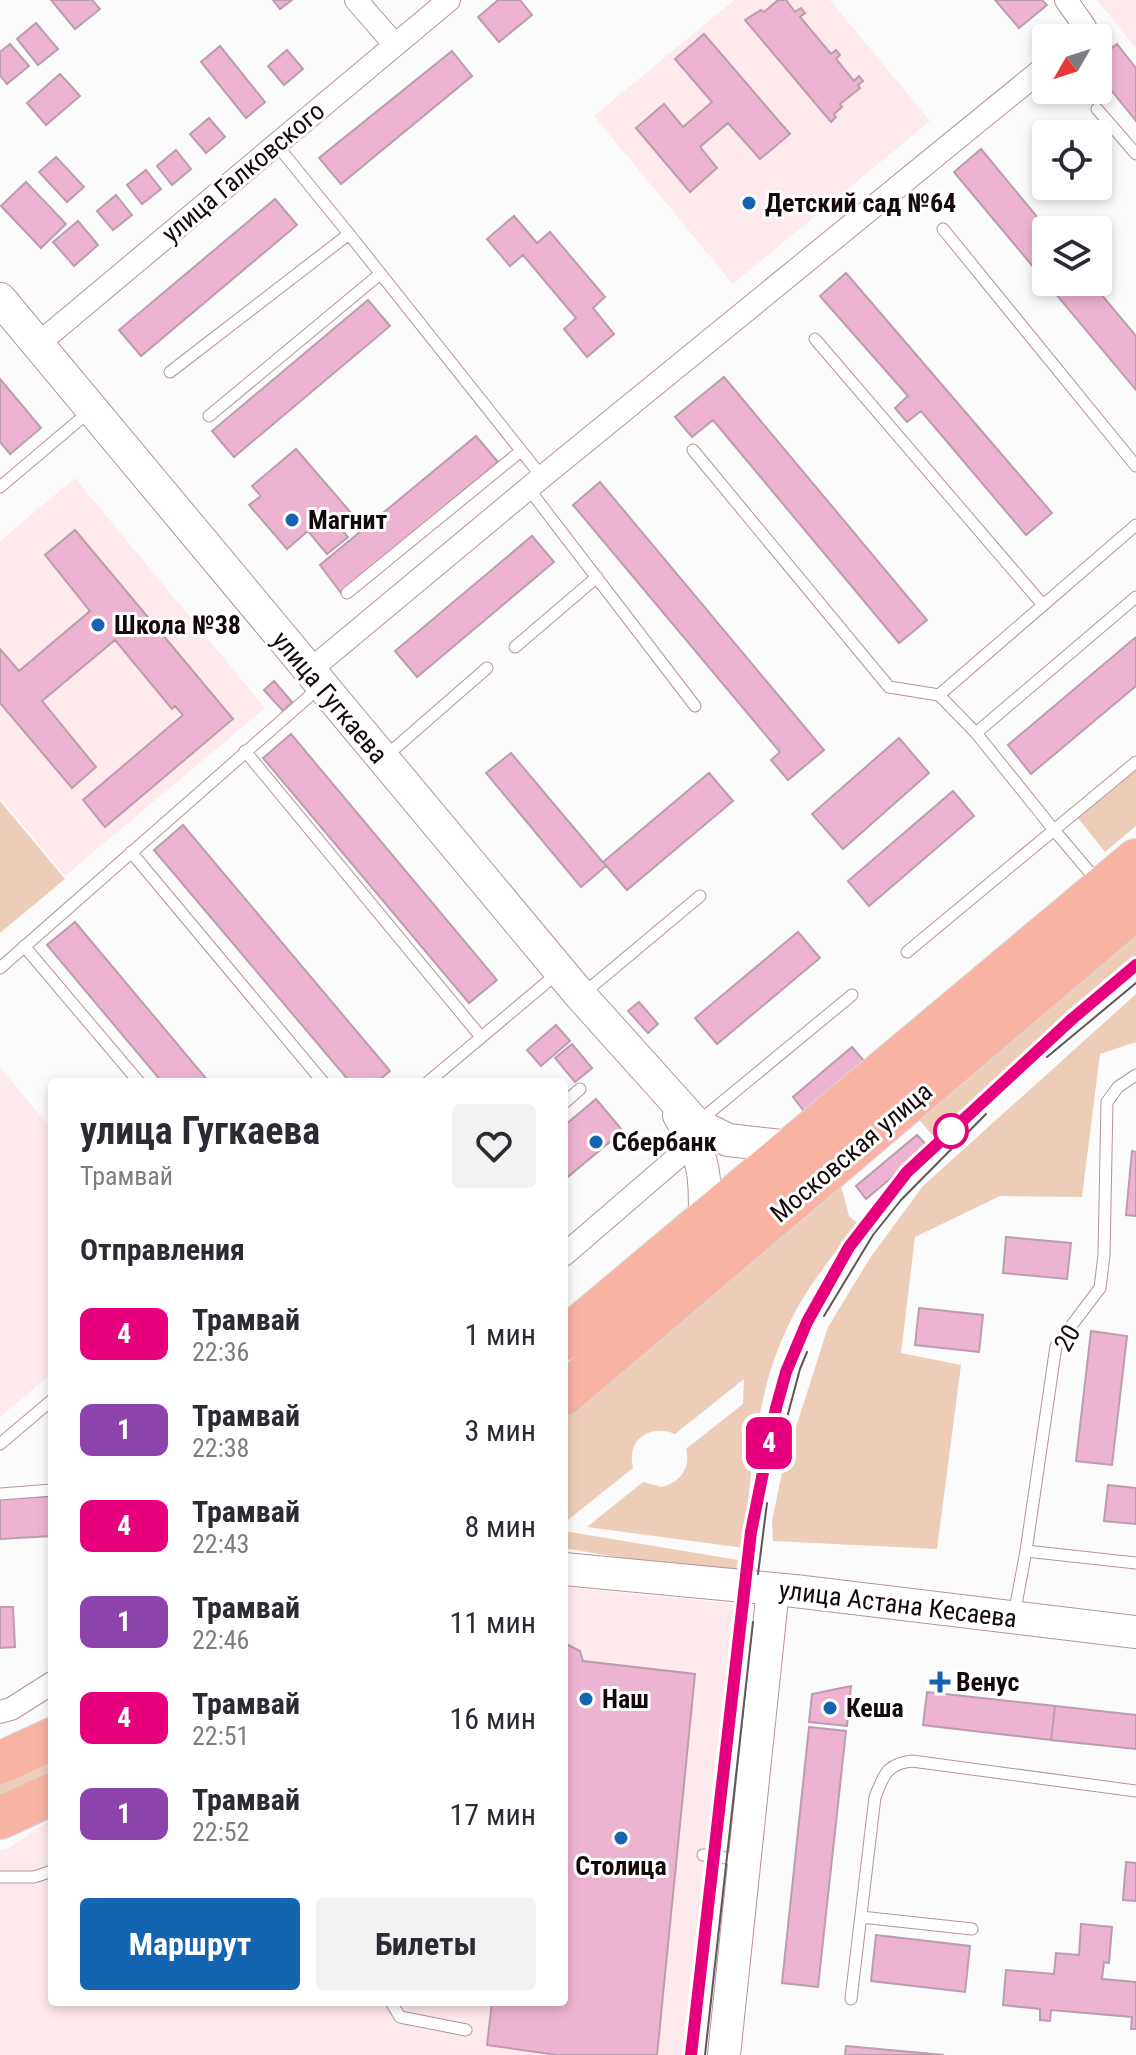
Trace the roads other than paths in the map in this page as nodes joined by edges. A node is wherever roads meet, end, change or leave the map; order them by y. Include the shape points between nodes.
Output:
1 (356, 0) edge
2 (449, 0) edge
3 (1066, 0) edge
4 (1083, 24) edge
5 (395, 45) junction
6 (1032, 77) edge
7 (1097, 109) dead end
8 (276, 144) junction
9 (1136, 154) edge
10 (943, 229) dead end
11 (349, 234) junction
12 (380, 274) junction
13 (0, 299) edge
14 (815, 339) dead end
15 (38, 344) junction
16 (170, 372) dead end
17 (91, 410) junction
18 (209, 416) dead end
19 (693, 450) dead end
20 (521, 451) junction
21 (1136, 466) edge
22 (2, 480) edge
23 (535, 482) junction
24 (1136, 525) edge
25 (597, 577) junction
26 (347, 593) dead end
27 (1136, 597) edge
28 (1043, 605) junction
29 (515, 647) dead end
30 (487, 668) dead end
31 (315, 678) junction
32 (939, 695) junction
33 (695, 706) dead end
34 (976, 733) junction
35 (245, 751) junction
36 (382, 759) junction
37 (1136, 762) edge
38 (1054, 830) junction
39 (131, 852) junction
40 (1136, 860) edge
41 (700, 896) dead end
42 (1119, 903) edge
43 (24, 946) junction
44 (907, 952) dead end
45 (0, 968) edge
46 (560, 971) junction
47 (852, 995) dead end
48 (581, 996) junction
49 (481, 1037) junction
50 (1136, 1075) edge
51 (136, 1078) edge
52 (320, 1078) edge
53 (433, 1078) edge
54 (580, 1089) dead end
55 (568, 1100) edge
56 (695, 1133) junction
57 (791, 1147) junction
58 (705, 1221) junction
59 (568, 1251) edge
60 (568, 1336) edge
61 (568, 1390) edge
62 (48, 1403) edge
63 (0, 1444) edge
64 (48, 1490) edge
65 (0, 1494) edge
66 (1026, 1551) junction
67 (1136, 1563) edge
68 (568, 1569) edge
69 (773, 1589) junction
70 (1013, 1617) junction
71 (1136, 1632) edge
72 (48, 1686) edge
73 (0, 1712) edge
74 (48, 1741) edge
75 (0, 1763) edge
76 (1136, 1791) edge
77 (48, 1796) edge
78 (0, 1818) edge
79 (703, 1855) dead end
80 (746, 1861) junction
81 (48, 1872) edge
82 (0, 1877) edge
83 (861, 1917) junction
84 (972, 1929) dead end
85 (851, 1999) dead end
86 (393, 2006) edge
87 (466, 2030) dead end
88 (724, 2055) edge

1 - 5 street
2 - 5 street, улица Галковского
3 - 4 street
5 - 8 street, улица Галковского
6 - 23 street
7 - 9 lane
8 - 11 lane
8 - 15 street, улица Галковского
10 - 21 lane
11 - 12 lane
11 - 16 lane
12 - 18 lane
12 - 20 lane
13 - 15 street, улица Гугкаева
14 - 28 lane
15 - 17 street, улица Гугкаева
17 - 22 lane
17 - 31 street, улица Гугкаева
19 - 32 lane via 889,687
20 - 23 lane
20 - 26 lane
23 - 25 lane
23 - 31 street
24 - 28 lane
25 - 29 lane
25 - 33 lane
27 - 34 lane
28 - 32 lane
30 - 36 lane
31 - 35 lane
31 - 36 street, улица Гугкаева
32 - 34 lane
34 - 38 lane
35 - 39 lane
35 - 49 lane
36 - 46 street, улица Гугкаева
37 - 38 lane
38 - 42 lane
38 - 44 lane
39 - 43 lane
39 - 52 lane
40 - 42 highway, Московская улица
41 - 48 lane
42 - 57 highway, Московская улица
42 - 61 highway, Московская улица
43 - 45 lane
43 - 51 lane
46 - 48 street, улица Гугкаева
46 - 49 lane
47 - 56 lane
48 - 56 street, улица Гугкаева via 665,1090
49 - 53 lane
50 - 66 lane, 20 via 1107,1102 1100,1288 1056,1346
54 - 55 lane
56 - 57 street
56 - 58 street, улица Гугкаева via 705,1175
56 - 59 street
57 - 58 highway, Московская улица
58 - 60 highway, Московская улица
62 - 63 lane
64 - 65 lane
66 - 67 lane
66 - 70 lane, 20
68 - 69 street, улица Астана Кесаева
69 - 70 street, улица Астана Кесаева
69 - 80 street
70 - 71 street, улица Астана Кесаева
72 - 73 street
74 - 75 highway
76 - 83 lane via 898,1763 888,1770 875,1797
77 - 78 highway
79 - 80 lane
80 - 88 street
81 - 82 lane
83 - 84 lane
83 - 85 lane
86 - 87 lane via 400,2017

